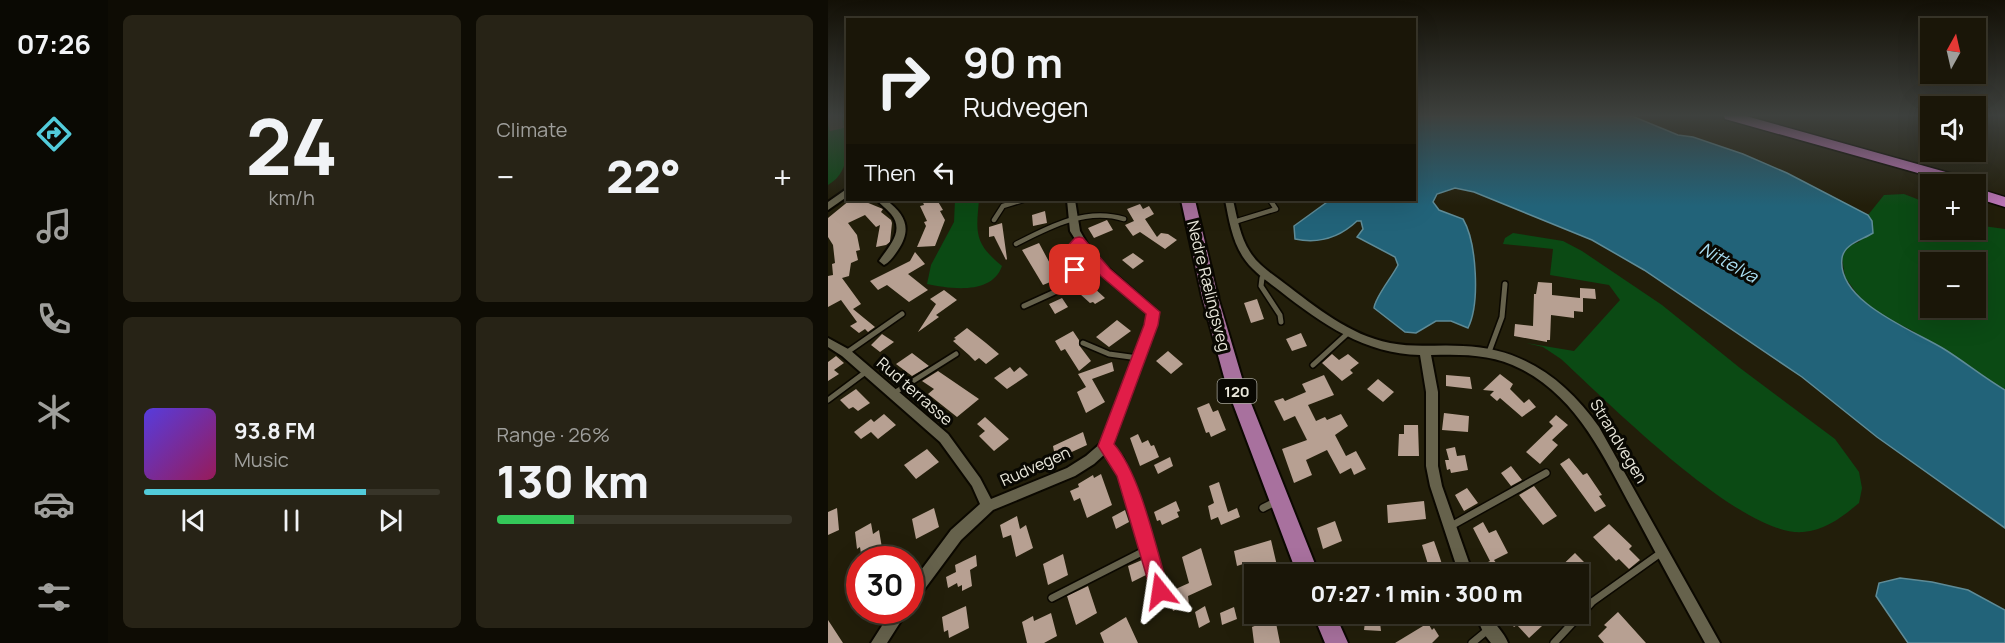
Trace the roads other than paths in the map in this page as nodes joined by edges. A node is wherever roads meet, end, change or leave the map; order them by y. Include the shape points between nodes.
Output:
1 (1827, 146) edge
2 (1836, 146) edge
3 (1935, 174) edge
4 (1920, 175) edge
5 (1986, 188) edge
6 (846, 193) edge
7 (2005, 194) edge
8 (1986, 196) edge
9 (882, 201) edge
10 (1020, 201) edge
11 (1071, 201) edge
12 (1188, 201) edge
13 (1228, 201) edge
14 (1271, 201) edge
15 (2005, 202) edge
16 (828, 207) edge
17 (1072, 218) junction
18 (1124, 219) dead end
19 (994, 220) dead end
20 (1234, 222) junction
21 (1079, 241) junction
22 (1016, 244) dead end
23 (884, 261) dead end
24 (1267, 275) junction
25 (1505, 284) dead end
26 (1024, 306) dead end
27 (902, 314) dead end
28 (1281, 322) dead end
29 (1348, 333) junction
30 (828, 342) edge
31 (1083, 343) dead end
32 (1425, 350) junction
33 (1489, 352) junction
34 (846, 353) junction
35 (956, 354) dead end
36 (1138, 358) junction
37 (1313, 365) dead end
38 (867, 371) junction
39 (894, 393) junction
40 (828, 400) edge
41 (1106, 446) junction
42 (1546, 473) dead end
43 (988, 506) junction
44 (1451, 526) junction
45 (1148, 549) junction
46 (1662, 552) junction
47 (1303, 564) edge
48 (1463, 564) edge
49 (924, 578) edge
50 (1160, 591) dead end
51 (1052, 598) dead end
52 (891, 624) edge
53 (1328, 624) edge
54 (1487, 624) edge
55 (1489, 629) junction
56 (878, 643) edge
57 (1337, 643) edge
58 (1472, 643) edge
59 (1501, 643) edge
60 (1554, 643) edge
61 (1713, 643) edge

1 - 4 highway
2 - 3 highway
5 - 7 highway
6 - 16 street
8 - 15 highway
9 - 23 street via 899,218 902,229 898,245
10 - 19 lane via 1003,206
11 - 17 street
12 - 47 main road, Nedre Rælingsveg / 120 via 1226,357 1270,504
13 - 20 street, Strandvegen
14 - 20 lane via 1276,209
17 - 18 lane
17 - 21 street
17 - 22 lane
20 - 24 street, Strandvegen via 1246,254
21 - 26 lane via 1070,250 1074,273 1057,291
21 - 36 street via 1106,273 1153,312
24 - 28 lane via 1261,286
24 - 29 street, Strandvegen
25 - 33 lane via 1502,317
27 - 34 lane
29 - 32 street, Strandvegen via 1386,347
29 - 37 lane
30 - 34 street, Rud terrasse
31 - 36 lane via 1109,354
32 - 33 street, Strandvegen
32 - 44 street via 1433,399 1432,466
33 - 46 street, Strandvegen via 1540,373 1574,402 1599,437
34 - 38 street, Rud terrasse
35 - 39 lane
36 - 41 street
38 - 39 street, Rud terrasse
38 - 40 lane
39 - 43 street, Rud terrasse via 944,438
41 - 43 street, Rudvegen via 1071,472
41 - 45 street via 1125,476
42 - 44 lane
43 - 49 street, Rudvegen via 956,535
44 - 48 street
45 - 50 street
45 - 51 lane
46 - 60 lane via 1592,602
46 - 61 street, Strandvegen
52 - 56 street
53 - 57 main road
54 - 55 street
55 - 58 lane
55 - 59 street

